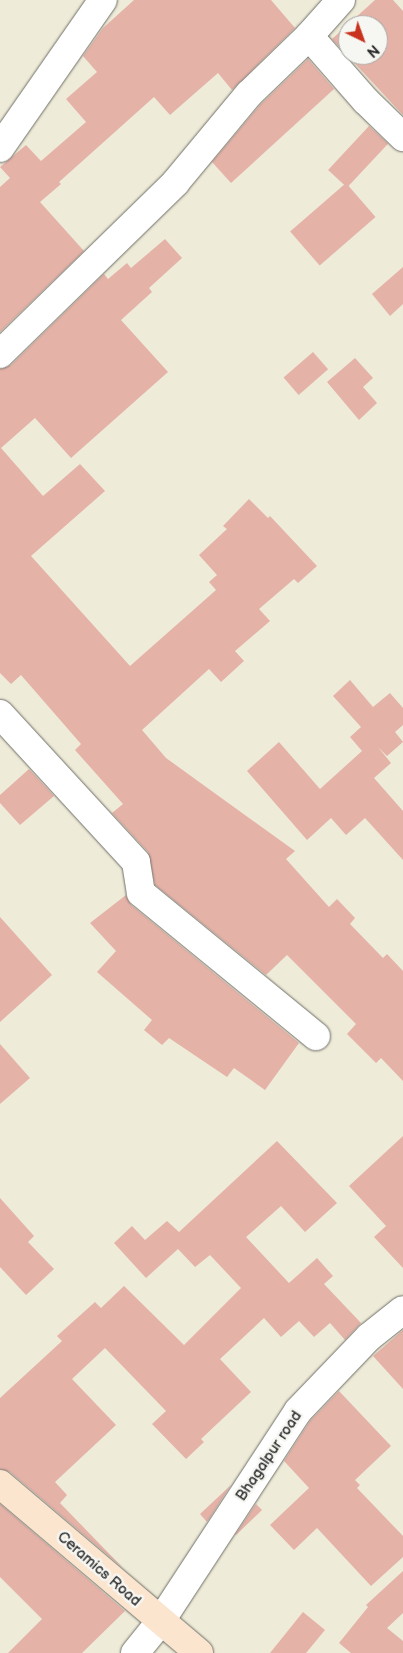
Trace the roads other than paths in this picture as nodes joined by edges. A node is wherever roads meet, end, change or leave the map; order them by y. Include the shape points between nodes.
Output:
1 (102, 0) edge
2 (341, 0) edge
3 (309, 36) junction
4 (403, 137) edge
5 (0, 148) edge
6 (0, 354) edge
7 (0, 714) edge
8 (316, 1036) dead end
9 (403, 1310) edge
10 (0, 1484) edge
11 (160, 1622) junction
12 (135, 1653) edge
13 (199, 1653) edge

1 - 5 street
2 - 3 street
3 - 4 street via 366,101
3 - 6 street via 249,94 175,183
7 - 8 street via 136,862 141,894
9 - 11 street, Bhagalpur road via 370,1337 298,1411
10 - 11 street, Ceramics Road
11 - 12 street, Bhagalpur road
11 - 13 street, Ceramics Road

